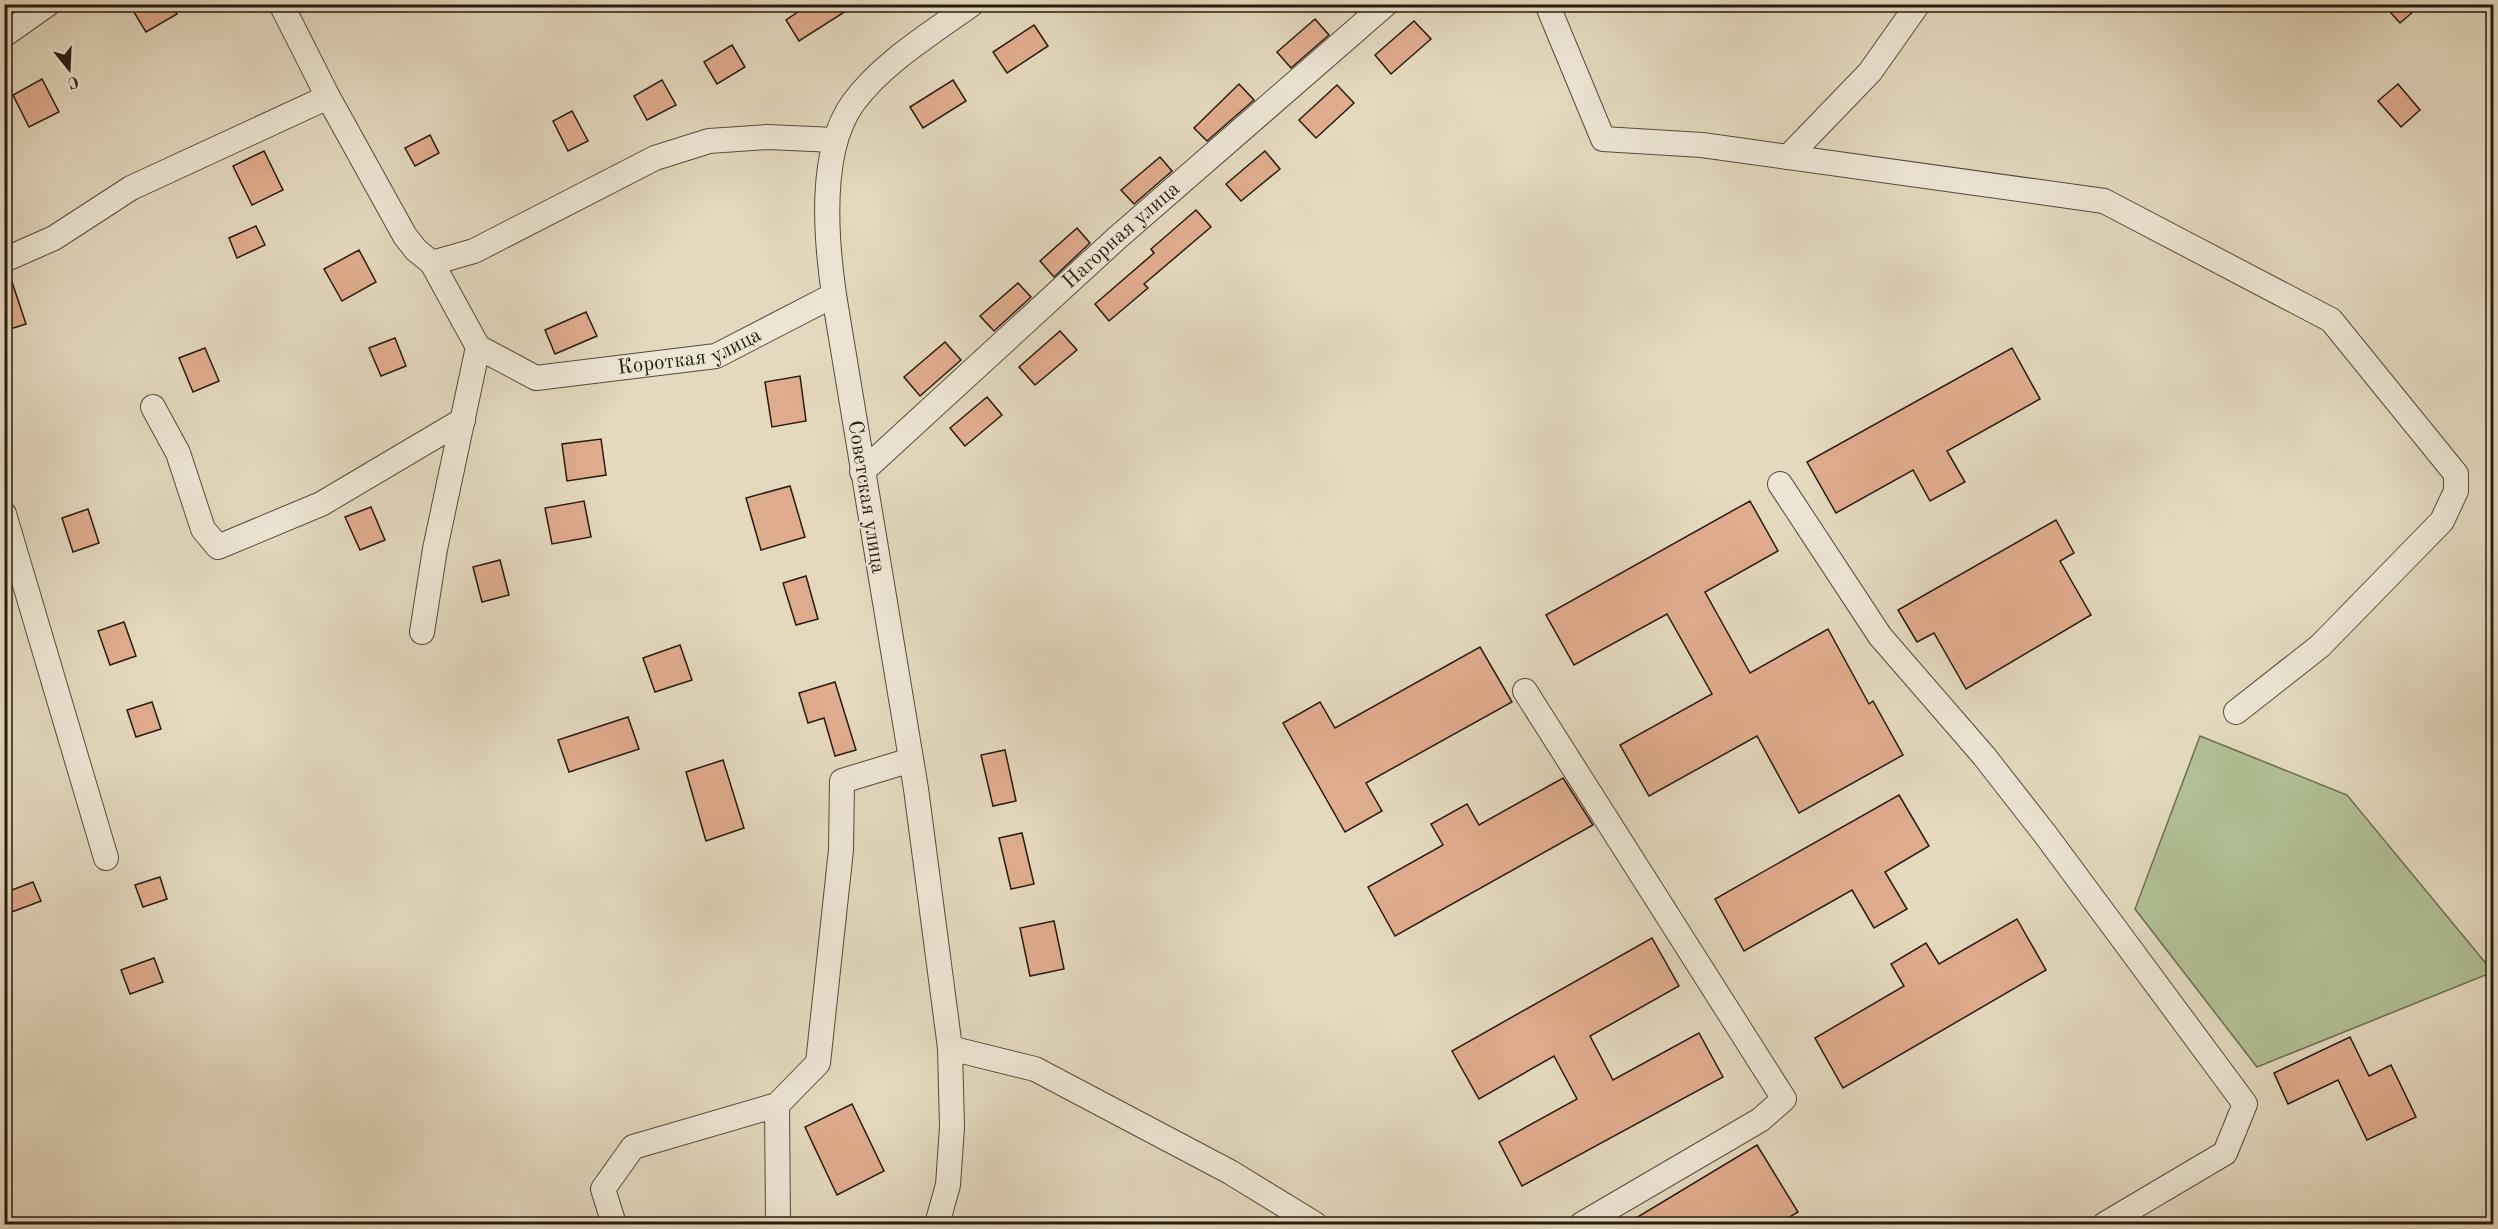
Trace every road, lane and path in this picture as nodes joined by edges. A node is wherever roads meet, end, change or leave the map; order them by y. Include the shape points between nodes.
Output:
1 (48, 4) edge
2 (281, 4) edge
3 (972, 4) edge
4 (1386, 4) edge
5 (1547, 4) edge
6 (1918, 4) edge
7 (4, 35) edge
8 (328, 97) junction
9 (835, 141) junction
10 (1788, 157) junction
11 (4, 260) edge
12 (432, 263) junction
13 (834, 295) junction
14 (478, 347) junction
15 (153, 407) dead end
16 (463, 420) junction
17 (862, 472) junction
18 (1780, 484) dead end
19 (4, 514) edge
20 (423, 632) dead end
21 (1525, 691) dead end
22 (2236, 712) dead end
23 (911, 760) junction
24 (106, 858) dead end
25 (950, 1048) junction
26 (777, 1105) junction
27 (614, 1224) edge
28 (778, 1224) edge
29 (937, 1224) edge
30 (1315, 1224) edge
31 (1582, 1224) edge
32 (2105, 1224) edge

1 - 7 street
2 - 8 street
3 - 9 street, Советская улица via 896,57 852,104
4 - 17 street, Нагорная улица via 1117,238
5 - 10 street via 1603,139 1702,145
6 - 10 street via 1870,72
8 - 11 street via 131,188 54,238
8 - 12 street via 405,236
9 - 12 street via 767,137 709,141 655,158 474,251
9 - 13 street, Советская улица via 828,192 828,255
10 - 22 street via 2104,201 2331,320 2456,474 2456,491 2442,521 2320,646
12 - 14 street
13 - 14 street, Короткая улица via 716,356 536,378
13 - 17 street, Советская улица
14 - 16 street
15 - 16 street via 178,453 203,529 218,547 321,504
16 - 20 street via 435,549
17 - 23 street, Советская улица
18 - 32 street via 1880,636 1984,756 2045,834 2245,1104 2225,1153
19 - 24 street
21 - 31 street via 1784,1099 1760,1120
23 - 25 street, Советская улица
23 - 26 street via 842,781 841,850 818,1063
25 - 29 street, Советская улица via 952,1127 948,1185
25 - 30 street via 1035,1069 1230,1172
26 - 27 street via 633,1148 603,1189
26 - 28 street

